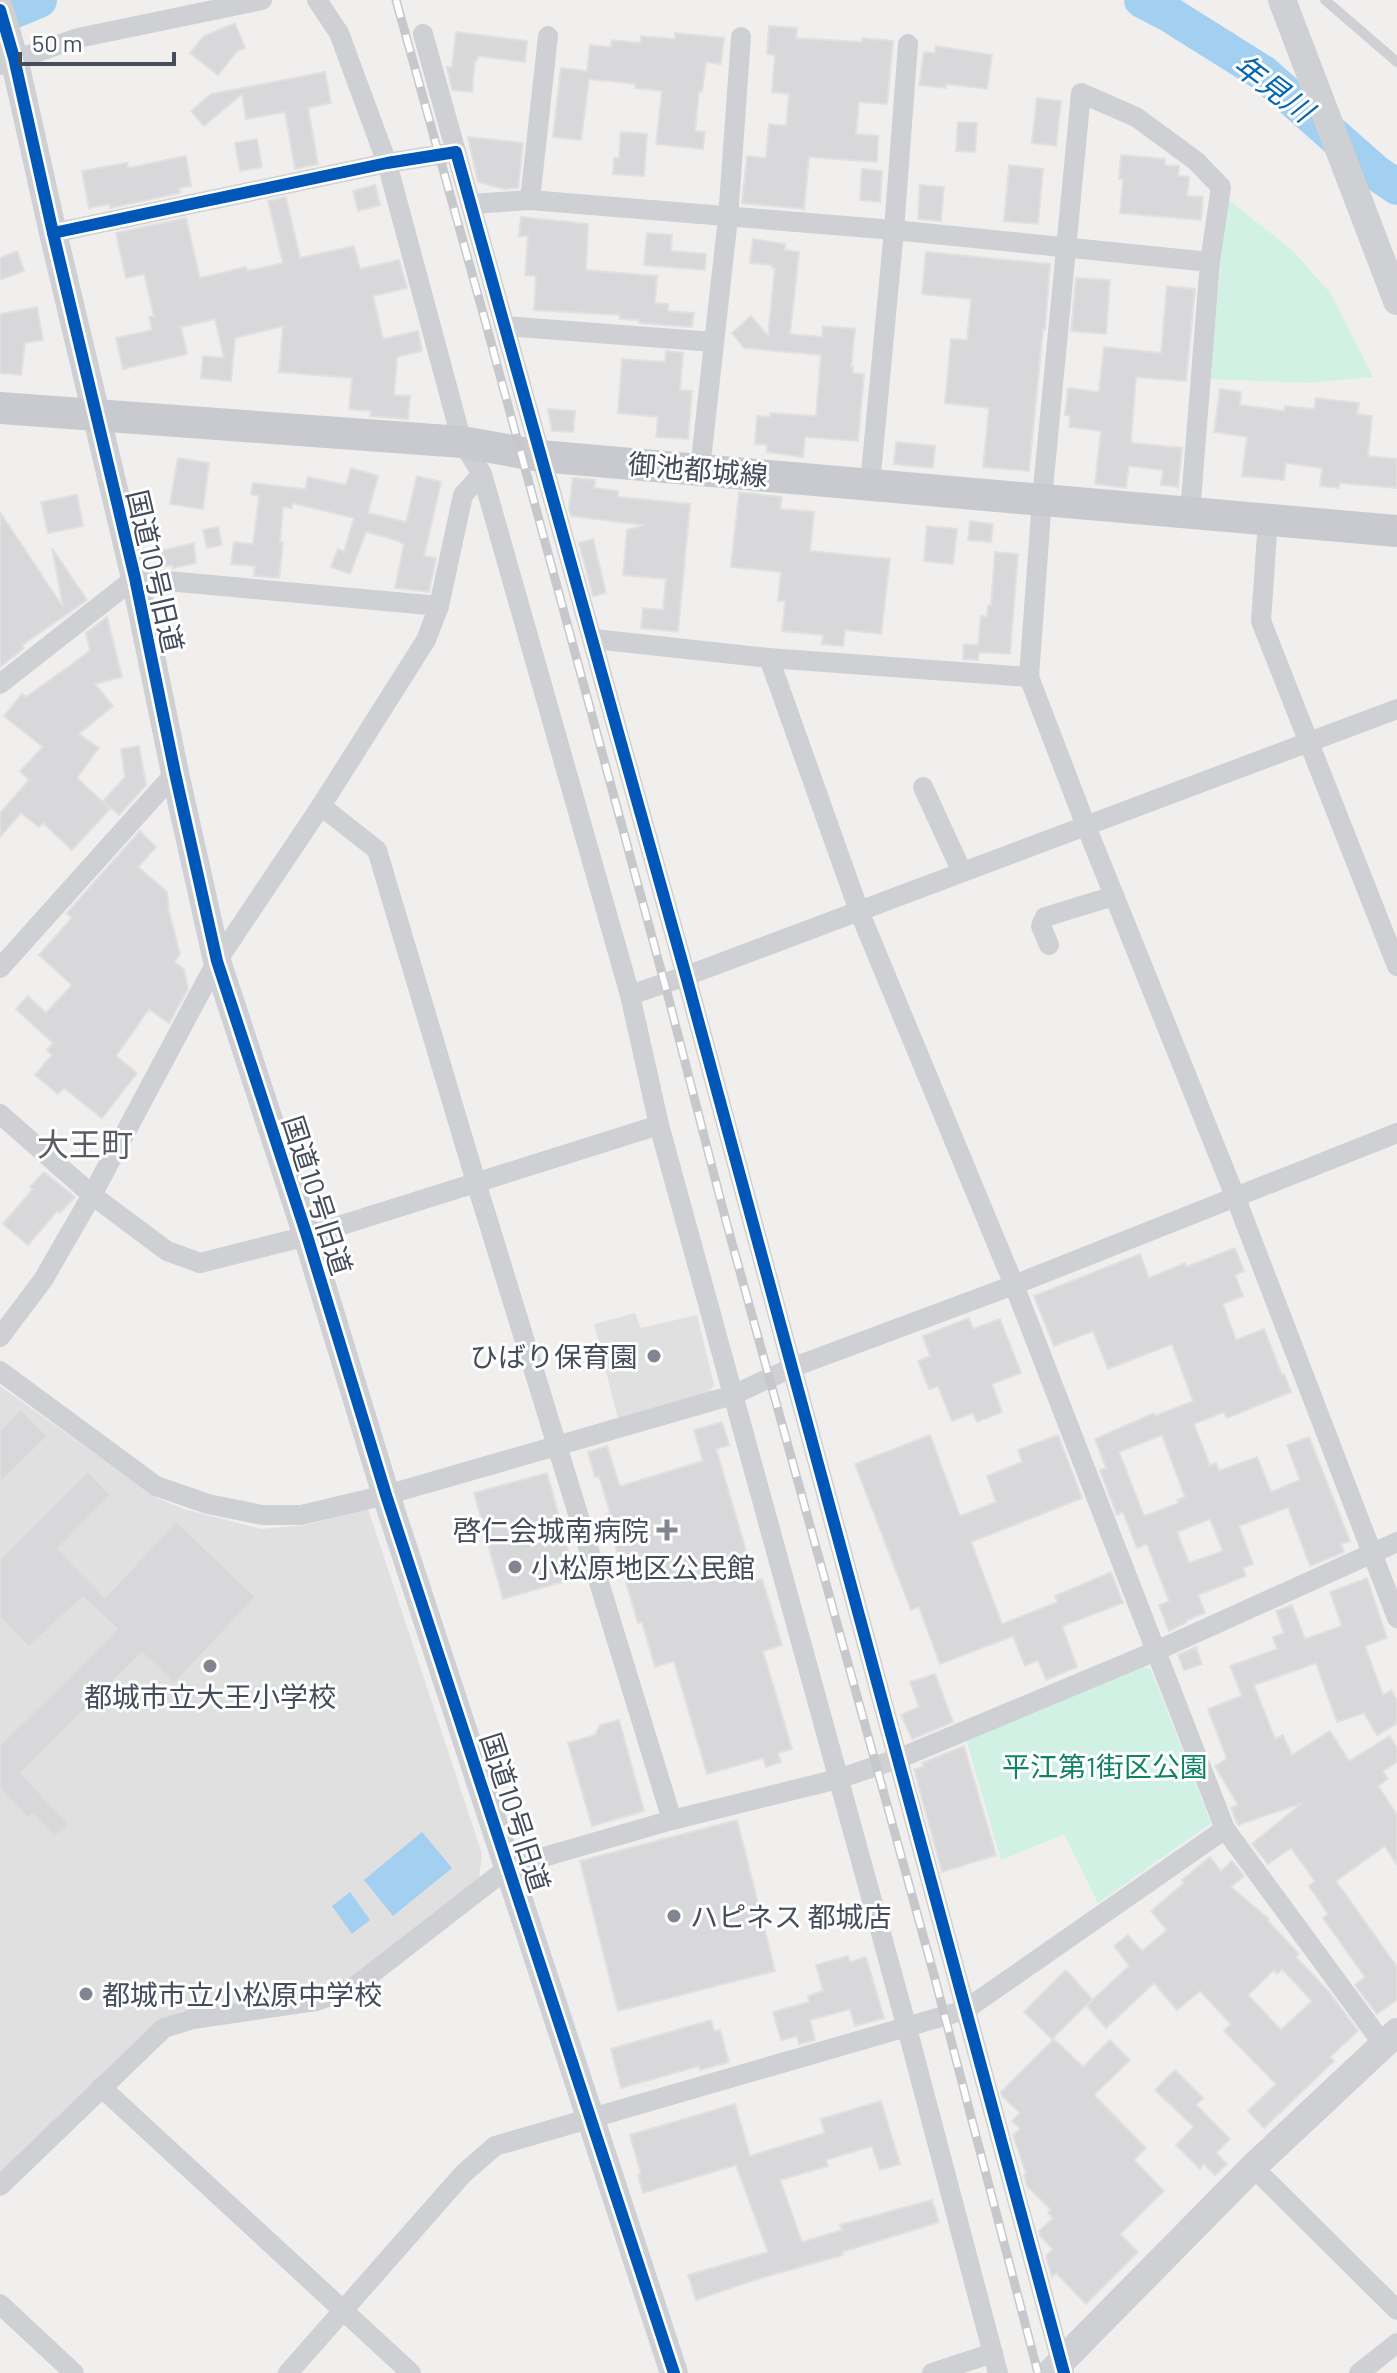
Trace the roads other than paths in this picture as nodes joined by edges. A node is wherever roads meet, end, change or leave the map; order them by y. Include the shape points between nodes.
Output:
1 (262, 0) edge
2 (317, 0) edge
3 (1282, 0) edge
4 (1325, 0) edge
5 (0, 10) edge
6 (423, 34) dead end
7 (548, 36) dead end
8 (741, 37) dead end
9 (908, 44) dead end
10 (7, 61) edge
11 (1397, 62) edge
12 (456, 152) junction
13 (387, 163) junction
14 (530, 200) junction
15 (471, 204) junction
16 (728, 218) junction
17 (894, 230) junction
18 (53, 233) junction
19 (1067, 247) junction
20 (1210, 262) junction
21 (1397, 301) edge
22 (505, 326) junction
23 (714, 342) junction
24 (0, 408) edge
25 (95, 414) junction
26 (462, 442) junction
27 (540, 456) junction
28 (700, 469) junction
29 (482, 474) junction
30 (870, 484) junction
31 (1042, 499) junction
32 (1190, 513) junction
33 (1268, 519) junction
34 (1397, 531) edge
35 (135, 578) junction
36 (439, 606) junction
37 (594, 639) junction
38 (769, 658) junction
39 (1029, 677) junction
40 (0, 684) edge
41 (1397, 709) edge
42 (1309, 742) junction
43 (175, 773) junction
44 (923, 787) dead end
45 (321, 806) junction
46 (1086, 826) junction
47 (962, 872) junction
48 (1114, 896) junction
49 (859, 911) junction
50 (1049, 945) dead end
51 (217, 961) junction
52 (1397, 966) edge
53 (0, 968) edge
54 (686, 976) junction
55 (630, 995) junction
56 (0, 1114) edge
57 (659, 1125) junction
58 (1397, 1133) edge
59 (476, 1182) junction
60 (92, 1195) junction
61 (1235, 1196) junction
62 (307, 1236) junction
63 (1014, 1285) junction
64 (0, 1337) edge
65 (791, 1368) junction
66 (0, 1371) edge
67 (733, 1395) junction
68 (557, 1447) junction
69 (386, 1495) junction
70 (1397, 1542) edge
71 (1371, 1552) junction
72 (1397, 1618) edge
73 (1156, 1651) junction
74 (900, 1758) junction
75 (838, 1779) junction
76 (672, 1820) junction
77 (1225, 1829) junction
78 (509, 1867) junction
79 (965, 2010) junction
80 (907, 2028) junction
81 (1390, 2038) edge
82 (101, 2087) junction
83 (592, 2118) junction
84 (1253, 2167) junction
85 (0, 2186) edge
86 (0, 2304) edge
87 (1397, 2310) edge
88 (344, 2311) junction
89 (1397, 2343) edge
90 (996, 2363) edge
91 (1058, 2369) edge
92 (74, 2373) edge
93 (288, 2373) edge
94 (411, 2373) edge
95 (674, 2373) edge
96 (932, 2373) edge
97 (1359, 2373) edge

1 - 10 street via 78,38
2 - 13 street via 339,33
3 - 21 street
4 - 11 lane
5 - 10 street, 国道10号旧道
6 - 12 street
7 - 14 street
8 - 16 street
9 - 17 street
10 - 18 street, 国道10号旧道
12 - 13 street
12 - 15 street
13 - 18 street
13 - 26 street
14 - 15 street
14 - 16 street
15 - 22 street
16 - 17 street
16 - 23 street
17 - 19 street
17 - 30 street
18 - 25 street, 国道10号旧道
19 - 20 street
19 - 20 street via 1081,93 1136,117 1196,161 1221,187
19 - 31 street
20 - 32 street
22 - 23 street
22 - 27 street
23 - 28 street
24 - 25 main road, 御池都城線
25 - 26 main road, 御池都城線
25 - 35 street, 国道10号旧道
26 - 27 main road, 御池都城線
26 - 29 street
27 - 28 main road, 御池都城線
27 - 37 street
28 - 30 main road, 御池都城線
29 - 36 street via 463,495
29 - 55 street
30 - 31 main road, 御池都城線
31 - 32 main road, 御池都城線
31 - 39 street
32 - 33 main road, 御池都城線
33 - 34 main road, 御池都城線
33 - 42 street via 1261,621
35 - 36 street
35 - 40 street
35 - 43 street, 国道10号旧道
36 - 45 street via 426,640
37 - 38 street
37 - 54 street
38 - 39 street
38 - 49 street
39 - 46 street
41 - 42 street
42 - 46 street
42 - 52 street
43 - 51 street, 国道10号旧道
43 - 53 street
44 - 47 street
45 - 51 street
45 - 59 street via 377,850
46 - 47 street
46 - 48 street
47 - 49 street
48 - 50 street via 1045,917 1041,926
48 - 61 street
49 - 54 street
49 - 63 street
51 - 60 street
51 - 62 street, 国道10号旧道
54 - 55 street
54 - 65 street
55 - 57 street
56 - 60 street
57 - 59 street
57 - 67 street
58 - 61 street
59 - 62 street
59 - 68 street
60 - 62 street via 167,1251 200,1263
60 - 64 street via 43,1280
61 - 63 street
61 - 71 street
62 - 69 street, 国道10号旧道
63 - 65 street
63 - 73 street
65 - 67 street
65 - 74 street
66 - 69 street via 156,1486 208,1504 262,1515 301,1515
67 - 68 street
67 - 75 street
68 - 69 street
68 - 76 street
69 - 78 street, 国道10号旧道
70 - 71 street
71 - 72 street
71 - 73 street
73 - 74 street
73 - 77 street
74 - 75 street
74 - 79 street
75 - 76 street
75 - 80 street
76 - 78 street
77 - 79 street
77 - 81 street
78 - 82 street via 353,1988 316,2001 164,2028
78 - 83 street, 国道10号旧道
79 - 80 street
79 - 91 street
80 - 83 street
80 - 90 street
81 - 84 street
82 - 85 street
82 - 88 street
83 - 88 street via 495,2146 463,2174
83 - 95 street, 国道10号旧道
84 - 87 street
84 - 91 street
86 - 92 street
88 - 93 street
88 - 94 street
89 - 97 street
90 - 96 street

